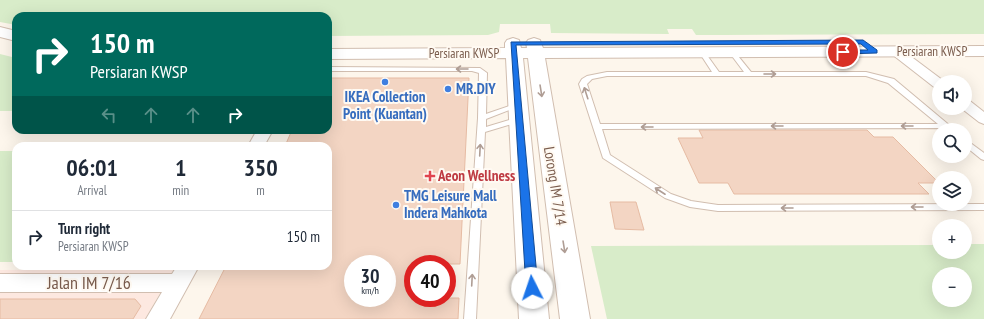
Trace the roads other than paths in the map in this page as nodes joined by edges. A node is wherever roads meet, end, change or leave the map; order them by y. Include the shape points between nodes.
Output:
1 (0, 32) edge
2 (12, 35) edge
3 (984, 41) edge
4 (0, 44) edge
5 (12, 47) edge
6 (869, 47) junction
7 (524, 48) junction
8 (984, 51) edge
9 (702, 52) junction
10 (732, 52) junction
11 (897, 52) junction
12 (332, 53) edge
13 (332, 53) edge
14 (717, 74) junction
15 (749, 74) junction
16 (932, 79) edge
17 (972, 110) edge
18 (519, 112) junction
19 (482, 118) junction
20 (984, 119) edge
21 (942, 123) edge
22 (597, 127) junction
23 (932, 128) edge
24 (481, 131) junction
25 (972, 148) edge
26 (984, 158) edge
27 (984, 207) edge
28 (184, 274) edge
29 (0, 283) edge
30 (158, 319) edge
31 (470, 319) edge
32 (534, 319) edge
33 (575, 319) edge

1 - 2 street
3 - 6 street, Persiaran KWSP
4 - 5 street
6 - 7 street, Persiaran KWSP
6 - 10 street, Persiaran KWSP
6 - 11 street, Persiaran KWSP
7 - 9 street, Persiaran KWSP
7 - 12 street, Persiaran KWSP
7 - 18 street, Lorong IM 7/14
7 -> 33 street, Lorong IM 7/14
8 - 11 street, Persiaran KWSP
9 - 10 street, Persiaran KWSP
9 - 14 lane
10 - 15 lane
11 - 16 street
19 -> 13 lane via 483,73 480,70
14 - 15 lane
22 -> 14 lane via 583,84 588,78 607,74
15 -> 21 lane via 857,74 884,78 897,85
17 - 20 street
18 - 19 lane
18 - 24 lane
18 - 32 street, Lorong IM 7/14
19 - 24 lane
23 -> 22 lane
27 -> 22 lane via 718,208 690,204 668,196 606,156
31 -> 24 lane
25 - 26 lane
28 - 29 street, Jalan IM 7/16
28 - 30 street

